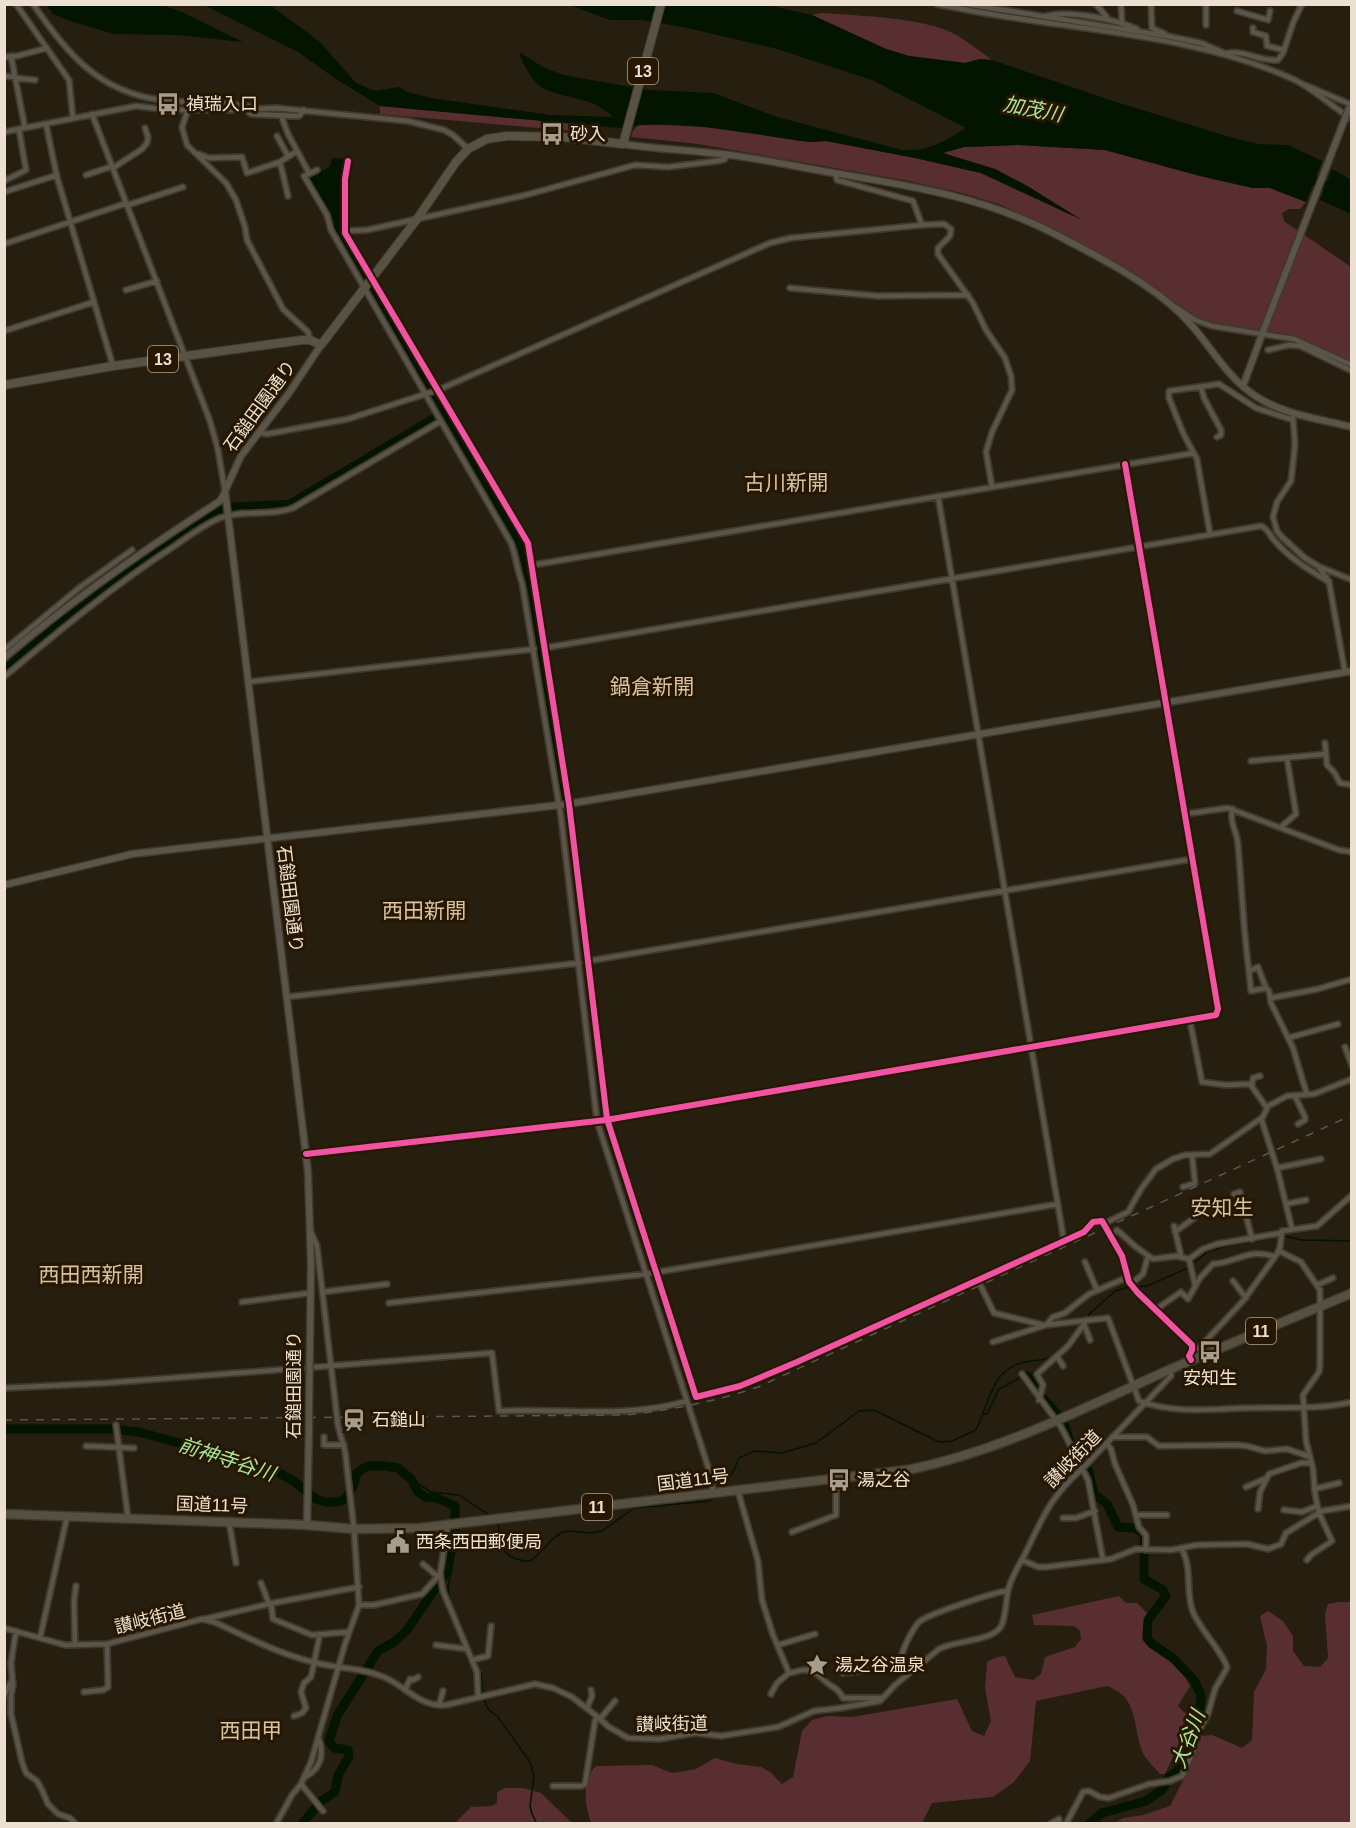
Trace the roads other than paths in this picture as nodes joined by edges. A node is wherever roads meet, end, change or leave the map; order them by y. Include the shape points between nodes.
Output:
1 (16, 4) edge
2 (33, 4) edge
3 (661, 4) edge
4 (937, 4) edge
5 (965, 4) edge
6 (1096, 4) edge
7 (1121, 4) edge
8 (1151, 4) edge
9 (1206, 4) edge
10 (1242, 4) edge
11 (1302, 4) edge
12 (1270, 11) dead end
13 (1043, 17) junction
14 (1109, 20) junction
15 (1122, 23) junction
16 (1206, 25) dead end
17 (1253, 28) dead end
18 (1143, 32) junction
19 (1167, 36) junction
20 (47, 48) junction
21 (1284, 50) junction
22 (1224, 54) junction
23 (11, 56) junction
24 (4, 57) edge
25 (4, 76) edge
26 (15, 77) junction
27 (35, 80) dead end
28 (1297, 82) junction
29 (1351, 105) edge
30 (259, 108) junction
31 (188, 110) junction
32 (246, 110) junction
33 (304, 110) junction
34 (92, 114) junction
35 (281, 116) junction
36 (73, 118) junction
37 (1352, 119) edge
38 (46, 123) junction
39 (25, 128) junction
40 (145, 128) dead end
41 (19, 129) junction
42 (4, 132) edge
43 (277, 136) dead end
44 (624, 140) junction
45 (468, 149) junction
46 (297, 151) junction
47 (196, 154) junction
48 (727, 155) junction
49 (288, 156) junction
50 (348, 161) dead end
51 (280, 162) junction
52 (113, 167) junction
53 (317, 170) dead end
54 (309, 173) junction
55 (835, 173) junction
56 (57, 175) junction
57 (86, 175) dead end
58 (4, 180) edge
59 (183, 187) dead end
60 (4, 192) edge
61 (288, 196) dead end
62 (127, 204) junction
63 (417, 219) junction
64 (70, 222) junction
65 (922, 225) junction
66 (345, 231) junction
67 (5, 242) edge
68 (372, 280) junction
69 (157, 281) junction
70 (365, 288) junction
71 (790, 288) dead end
72 (126, 290) dead end
73 (968, 295) junction
74 (94, 302) junction
75 (1170, 304) junction
76 (4, 331) edge
77 (1263, 334) junction
78 (310, 340) junction
79 (321, 345) junction
80 (1268, 350) dead end
81 (185, 356) junction
82 (1352, 365) edge
83 (112, 366) junction
84 (1352, 371) edge
85 (4, 385) edge
86 (1243, 386) junction
87 (1202, 387) junction
88 (437, 390) junction
89 (426, 394) junction
90 (1292, 416) junction
91 (441, 421) junction
92 (1352, 427) edge
93 (258, 432) junction
94 (1216, 437) dead end
95 (1194, 453) junction
96 (1125, 464) junction
97 (992, 487) junction
98 (225, 491) junction
99 (938, 496) junction
100 (227, 516) junction
101 (1210, 534) junction
102 (1139, 546) junction
103 (132, 550) dead end
104 (533, 565) junction
105 (1318, 566) junction
106 (951, 578) junction
107 (1352, 580) edge
108 (1329, 582) junction
109 (544, 648) junction
110 (4, 650) edge
111 (534, 650) junction
112 (4, 658) edge
113 (1348, 671) edge
114 (4, 676) edge
115 (248, 682) junction
116 (1166, 703) junction
117 (978, 734) junction
118 (1325, 743) dead end
119 (1326, 754) junction
120 (1287, 758) junction
121 (1251, 761) dead end
122 (1352, 785) edge
123 (564, 804) junction
124 (1233, 809) junction
125 (1185, 814) junction
126 (1281, 827) junction
127 (267, 839) junction
128 (1352, 852) edge
129 (1192, 859) junction
130 (4, 885) edge
131 (1004, 891) junction
132 (588, 962) junction
133 (579, 963) junction
134 (1249, 971) junction
135 (1352, 979) edge
136 (1266, 988) junction
137 (287, 997) junction
138 (1271, 998) junction
139 (1190, 1021) junction
140 (1338, 1024) dead end
141 (1288, 1038) junction
142 (1031, 1047) junction
143 (1345, 1047) dead end
144 (1352, 1066) edge
145 (1260, 1076) dead end
146 (1351, 1079) edge
147 (1252, 1086) junction
148 (1308, 1095) junction
149 (1295, 1096) junction
150 (1267, 1108) junction
151 (1261, 1118) junction
152 (607, 1120) junction
153 (598, 1121) junction
154 (1298, 1124) dead end
155 (306, 1154) junction
156 (1192, 1155) junction
157 (1321, 1160) dead end
158 (1277, 1168) junction
159 (1184, 1187) dead end
160 (1234, 1194) dead end
161 (1352, 1195) edge
162 (1306, 1200) dead end
163 (1058, 1204) junction
164 (1286, 1204) junction
165 (1194, 1218) dead end
166 (1104, 1224) junction
167 (310, 1230) junction
168 (1292, 1230) junction
169 (1281, 1233) junction
170 (1110, 1236) junction
171 (1252, 1239) junction
172 (1064, 1241) junction
173 (1279, 1251) junction
174 (1148, 1256) junction
175 (1181, 1256) junction
176 (1275, 1257) junction
177 (1189, 1259) junction
178 (1084, 1262) dead end
179 (651, 1273) junction
180 (1128, 1277) junction
181 (1333, 1278) dead end
182 (978, 1280) junction
183 (1233, 1281) dead end
184 (387, 1284) dead end
185 (1131, 1284) junction
186 (1317, 1285) junction
187 (1195, 1286) junction
188 (1096, 1290) junction
189 (322, 1292) junction
190 (310, 1293) junction
191 (1352, 1293) edge
192 (1246, 1298) junction
193 (242, 1302) dead end
194 (389, 1303) dead end
195 (1321, 1306) junction
196 (1155, 1310) junction
197 (1085, 1322) junction
198 (1045, 1325) junction
199 (1090, 1340) dead end
200 (993, 1342) dead end
201 (1192, 1350) junction
202 (1058, 1356) junction
203 (1191, 1360) junction
204 (331, 1366) junction
205 (1063, 1366) dead end
206 (316, 1367) dead end
207 (302, 1368) dead end
208 (1170, 1370) junction
209 (1022, 1374) dead end
210 (1133, 1386) junction
211 (4, 1388) edge
212 (1039, 1400) junction
213 (687, 1401) junction
214 (1146, 1402) junction
215 (1352, 1402) edge
216 (1304, 1407) junction
217 (1057, 1421) junction
218 (116, 1425) dead end
219 (324, 1437) dead end
220 (1112, 1437) junction
221 (1106, 1443) junction
222 (344, 1445) junction
223 (86, 1446) dead end
224 (119, 1448) junction
225 (134, 1448) dead end
226 (1308, 1456) junction
227 (1311, 1463) junction
228 (1084, 1466) junction
229 (1267, 1478) junction
230 (836, 1479) junction
231 (1339, 1483) dead end
232 (1246, 1486) dead end
233 (1314, 1489) junction
234 (738, 1491) junction
235 (713, 1494) junction
236 (1317, 1506) junction
237 (1352, 1506) edge
238 (1258, 1509) dead end
239 (1284, 1510) dead end
240 (1095, 1511) junction
241 (1295, 1512) junction
242 (1319, 1513) junction
243 (4, 1514) edge
244 (1136, 1515) junction
245 (1167, 1515) dead end
246 (68, 1517) junction
247 (1064, 1518) dead end
248 (128, 1519) junction
249 (230, 1522) junction
250 (448, 1524) junction
251 (307, 1525) junction
252 (1298, 1526) junction
253 (354, 1529) junction
254 (792, 1532) dead end
255 (1181, 1548) junction
256 (1146, 1550) junction
257 (1022, 1560) junction
258 (1103, 1560) junction
259 (1307, 1560) dead end
260 (236, 1563) dead end
261 (423, 1564) dead end
262 (439, 1575) junction
263 (261, 1583) dead end
264 (76, 1586) dead end
265 (359, 1587) junction
266 (1008, 1591) junction
267 (270, 1604) junction
268 (359, 1605) junction
269 (202, 1619) junction
270 (491, 1626) dead end
271 (4, 1628) edge
272 (16, 1630) junction
273 (349, 1632) junction
274 (320, 1634) junction
275 (815, 1635) dead end
276 (40, 1638) junction
277 (107, 1644) junction
278 (75, 1645) junction
279 (436, 1645) dead end
280 (778, 1645) junction
281 (467, 1648) junction
282 (474, 1659) junction
283 (4, 1663) edge
284 (11, 1663) junction
285 (314, 1663) junction
286 (339, 1666) junction
287 (843, 1672) dead end
288 (789, 1673) junction
289 (418, 1677) dead end
290 (12, 1680) junction
291 (405, 1690) junction
292 (591, 1690) dead end
293 (443, 1691) dead end
294 (84, 1692) dead end
295 (771, 1694) dead end
296 (4, 1696) edge
297 (481, 1696) junction
298 (882, 1698) junction
299 (615, 1701) dead end
300 (439, 1705) junction
301 (587, 1708) junction
302 (294, 1716) dead end
303 (599, 1718) junction
304 (301, 1784) junction
305 (553, 1786) dead end
306 (323, 1811) dead end
307 (76, 1824) edge
308 (276, 1824) edge
309 (1050, 1824) edge
310 (1059, 1824) edge
311 (1066, 1824) edge

1 - 20 street
2 - 30 street via 74,58 129,93 162,100
3 - 44 main road, 13
4 - 22 street
5 - 13 street
6 - 14 street
7 - 15 street
8 - 19 street via 1152,28
9 - 16 street
10 - 12 street via 1240,12 1268,20
11 - 21 street
13 - 14 street via 1062,14
13 - 18 street
14 - 15 street
15 - 18 street
17 - 21 street via 1253,32 1266,36 1267,46
18 - 19 street
19 - 22 street via 1201,43
20 - 23 street
20 - 36 street via 69,80
21 - 22 street via 1275,60 1243,53
22 - 28 street
23 - 24 street
23 - 26 street
25 - 26 street
26 - 27 street
26 - 39 street
28 - 29 street
28 - 37 street
29 - 77 street, bridge
30 - 32 street
30 - 33 street
31 - 32 street
31 - 34 street via 136,106
31 - 47 street via 182,126 187,145
32 - 35 street via 251,114
33 - 35 street via 299,116
33 - 45 street via 408,121 444,130
34 - 36 street
34 - 52 street
35 - 46 street
36 - 38 street
38 - 39 street
38 - 56 street
39 - 41 street
40 - 52 street via 147,143
41 - 42 street
41 - 58 street via 26,170
43 - 49 street
44 - 45 main road via 507,136 487,139
44 - 48 street via 676,151
45 - 63 main road
46 - 49 street
46 - 54 street
47 - 51 street via 209,158 242,157 247,173
47 - 78 street via 219,175 232,194 247,240 283,309 308,332
48 - 55 street
48 - 63 street via 717,161 668,167 635,165
49 - 51 street
50 - 66 street
51 - 61 street
52 - 57 street
52 - 62 street
53 - 54 street
54 - 70 street via 304,176
55 - 65 street via 837,180 913,201
55 - 75 street via 947,193 1027,220 1117,269
56 - 60 street
56 - 64 street
59 - 62 street
62 - 64 street
62 - 69 street
63 - 66 street
63 - 68 main road
64 - 67 street
64 - 74 street
65 - 73 street via 944,224 951,229 950,236 940,244 939,254
65 - 88 street via 770,243
66 - 68 street
68 - 70 main road
68 - 88 street
69 - 72 street
69 - 81 street
70 - 79 main road
70 - 89 street
71 - 73 street via 878,296
73 - 97 street via 1005,358 1011,376 1012,390 986,452
74 - 76 street
74 - 83 street
75 - 77 street via 1212,326
75 - 86 street via 1228,374
77 - 82 street via 1294,339
77 - 86 street
78 - 79 main road
78 - 81 main road, 13
79 - 93 street, 石鎚田園通り
80 - 84 street via 1300,346
81 - 83 main road, 13
81 - 98 street via 215,436
83 - 85 main road, 13
86 - 90 street
87 - 90 street via 1219,384 1256,408
87 - 94 street via 1221,430
87 - 95 street via 1170,390 1169,394
88 - 89 street
88 - 104 street via 525,536
89 - 91 street
89 - 93 street via 348,419 267,434
90 - 92 street
90 - 105 street via 1295,458 1291,481 1277,502 1273,517 1282,537
91 - 100 street via 293,508
91 - 111 street via 511,543
93 - 98 street, 石鎚田園通り via 241,456
95 - 96 street
95 - 101 street
96 - 97 street
96 - 102 street
97 - 99 street
98 - 100 street, 石鎚田園通り
98 - 112 street via 220,501 114,571
99 - 104 street
99 - 106 street
100 - 114 street via 84,610
100 - 115 street, 石鎚田園通り
101 - 102 street
101 - 108 street via 1265,527 1288,555
102 - 106 street
102 - 116 street
103 - 110 street
104 - 109 street
105 - 107 street
105 - 108 street
106 - 109 street
106 - 117 street
108 - 113 street
109 - 123 street
111 - 115 street
111 - 123 street
113 - 116 street
115 - 127 street, 石鎚田園通り
116 - 117 street
116 - 125 street
117 - 123 street
117 - 131 street
118 - 119 street
119 - 120 street
119 - 122 street via 1327,765 1340,783
120 - 121 street
120 - 126 street via 1296,814
123 - 127 street
123 - 132 street
123 - 133 street
124 - 125 street
124 - 126 street
124 - 134 street
125 - 129 street
126 - 128 street
127 - 130 street via 132,854
127 - 137 street, 石鎚田園通り
129 - 131 street
129 - 139 street via 1218,1009 1213,1017
131 - 132 street
131 - 142 street
132 - 152 street
133 - 137 street
133 - 153 street
134 - 136 street via 1258,967
134 - 136 street via 1251,991
135 - 138 street
136 - 138 street
137 - 155 street, 石鎚田園通り
138 - 141 street via 1271,1006
139 - 142 street
139 - 147 street via 1202,1082
140 - 141 street
141 - 148 street
142 - 152 street
142 - 163 street
143 - 144 street
145 - 147 street via 1253,1078
146 - 148 street
147 - 150 street
148 - 149 street
149 - 150 street via 1287,1096
149 - 154 street via 1305,1117
150 - 151 street
151 - 156 street via 1215,1152
151 - 158 street
152 - 153 street
152 - 179 street
153 - 155 street
153 - 179 street
155 - 167 street, 石鎚田園通り
156 - 159 street via 1195,1183
156 - 166 street via 1177,1157 1156,1169 1128,1212
157 - 158 street
158 - 164 street
160 - 171 street via 1240,1192
161 - 168 street via 1317,1226
162 - 164 street
163 - 172 street
163 - 179 street
164 - 168 street
165 - 175 street via 1175,1229
166 - 170 street
166 - 172 street via 1093,1222 1084,1232
167 - 189 street
167 - 190 street, 石鎚田園通り
168 - 169 street
169 - 171 street
169 - 173 street
170 - 174 street via 1118,1230
170 - 180 street
171 - 177 street via 1217,1244
172 - 182 street
173 - 176 street
173 - 186 street via 1300,1262
174 - 175 street
174 - 185 street via 1143,1274
175 - 177 street
176 - 187 street via 1251,1253 1213,1264
176 - 192 street
177 - 187 street
178 - 188 street
179 - 182 street via 696,1397 764,1376
179 - 194 street
179 - 213 street
180 - 185 street
180 - 188 street
181 - 186 street
182 - 198 street via 994,1313
183 - 192 street
184 - 189 street
185 - 196 street
186 - 195 street
187 - 196 street via 1188,1299 1180,1292
188 - 198 street
189 - 204 street
190 - 193 street
190 - 251 street, 石鎚田園通り, bridge
191 - 195 highway, 国道11号 / 11
192 - 201 street via 1199,1348
195 - 203 highway, 国道11号 / 11
195 - 216 street via 1320,1365 1303,1395
196 - 201 street via 1186,1338
197 - 198 street
197 - 199 street
197 - 202 street
197 - 210 street via 1110,1319
198 - 200 street
201 - 203 street
202 - 205 street
202 - 212 street via 1037,1374 1043,1385
203 - 208 highway, 国道11号 / 11
204 - 206 street
204 - 213 street via 492,1353 499,1410 627,1410
204 - 222 street
207 - 211 street
208 - 210 highway, 国道11号 / 11
208 - 214 street, 讃岐街道 via 1171,1376
209 - 212 street
210 - 214 street via 1139,1401
210 - 217 highway, 国道11号 / 11
212 - 217 street
213 - 235 street
214 - 216 street via 1201,1411
214 - 220 street, 讃岐街道
215 - 216 street
216 - 226 street
217 - 228 street
217 - 230 highway, 国道11号 / 11 via 958,1459
218 - 224 street
219 - 222 street via 324,1445
220 - 221 street, 讃岐街道
220 - 226 street via 1147,1437 1159,1446 1287,1449
221 - 228 street, 讃岐街道
221 - 244 street
222 - 253 street
223 - 224 street
224 - 225 street
224 - 248 street
226 - 227 street
227 - 229 street via 1301,1462
227 - 233 street
228 - 240 street
228 - 257 street, 讃岐街道 via 1047,1507
229 - 232 street
229 - 238 street
230 - 234 highway, 国道11号 / 11
230 - 254 street via 836,1515
231 - 233 street
233 - 236 street
234 - 235 highway, 国道11号 / 11
234 - 280 street via 758,1562 762,1600
235 - 250 highway, 国道11号 / 11
236 - 241 street
236 - 242 street
237 - 242 street
239 - 241 street
240 - 247 street
240 - 258 street
241 - 252 street
242 - 252 street
242 - 259 street via 1332,1541
243 - 246 highway, 国道11号 / 11
244 - 245 street
244 - 256 street via 1146,1535
246 - 248 highway, 国道11号 / 11
246 - 276 street
248 - 249 highway, 国道11号 / 11
249 - 251 highway, 国道11号 / 11
249 - 260 street
250 - 253 highway, 国道11号 / 11
250 - 262 street
251 - 253 highway, 国道11号 / 11
252 - 255 street via 1286,1533 1281,1544 1268,1549 1247,1544
253 - 265 street
255 - 256 street
255 - 311 street via 1192,1610 1227,1664 1199,1728 1194,1750 1184,1773 1170,1781 1109,1798 1083,1792
256 - 258 street via 1136,1549
257 - 258 street via 1046,1567
257 - 266 street, 讃岐街道
261 - 262 street
262 - 268 street via 422,1594
262 - 281 street
263 - 267 street
264 - 278 street
265 - 267 street
265 - 268 street
266 - 287 street via 920,1621 902,1655 892,1664
266 - 298 street, 讃岐街道 via 997,1630 939,1649
267 - 269 street
267 - 274 street via 273,1619 312,1635
268 - 273 street
269 - 277 street, 讃岐街道
269 - 285 street, 讃岐街道
270 - 282 street via 490,1653 486,1658
271 - 272 street, 讃岐街道
272 - 276 street, 讃岐街道
272 - 284 street
273 - 274 street
273 - 286 street
274 - 285 street
275 - 280 street
276 - 278 street, 讃岐街道
277 - 278 street, 讃岐街道
277 - 294 street via 108,1687
279 - 281 street
280 - 288 street
281 - 282 street
282 - 297 street
283 - 284 street
284 - 290 street
285 - 286 street, 讃岐街道
285 - 302 street via 301,1692 306,1708
286 - 291 street, 讃岐街道 via 367,1671
286 - 304 street
288 - 295 street
288 - 298 street via 818,1673 843,1698
289 - 291 street via 410,1679
290 - 296 street
290 - 307 street via 11,1714 26,1773 37,1781 53,1809
291 - 300 street, 讃岐街道 via 431,1705
292 - 301 street
293 - 300 street
297 - 300 street, 讃岐街道
297 - 301 street, 讃岐街道 via 535,1684 559,1690
298 - 303 street, 讃岐街道 via 810,1712 776,1727 721,1736 692,1733 633,1739 620,1735
299 - 303 street
301 - 303 street, 讃岐街道
303 - 305 street via 595,1721 585,1784
304 - 306 street
304 - 308 street
309 - 310 street via 1059,1819

